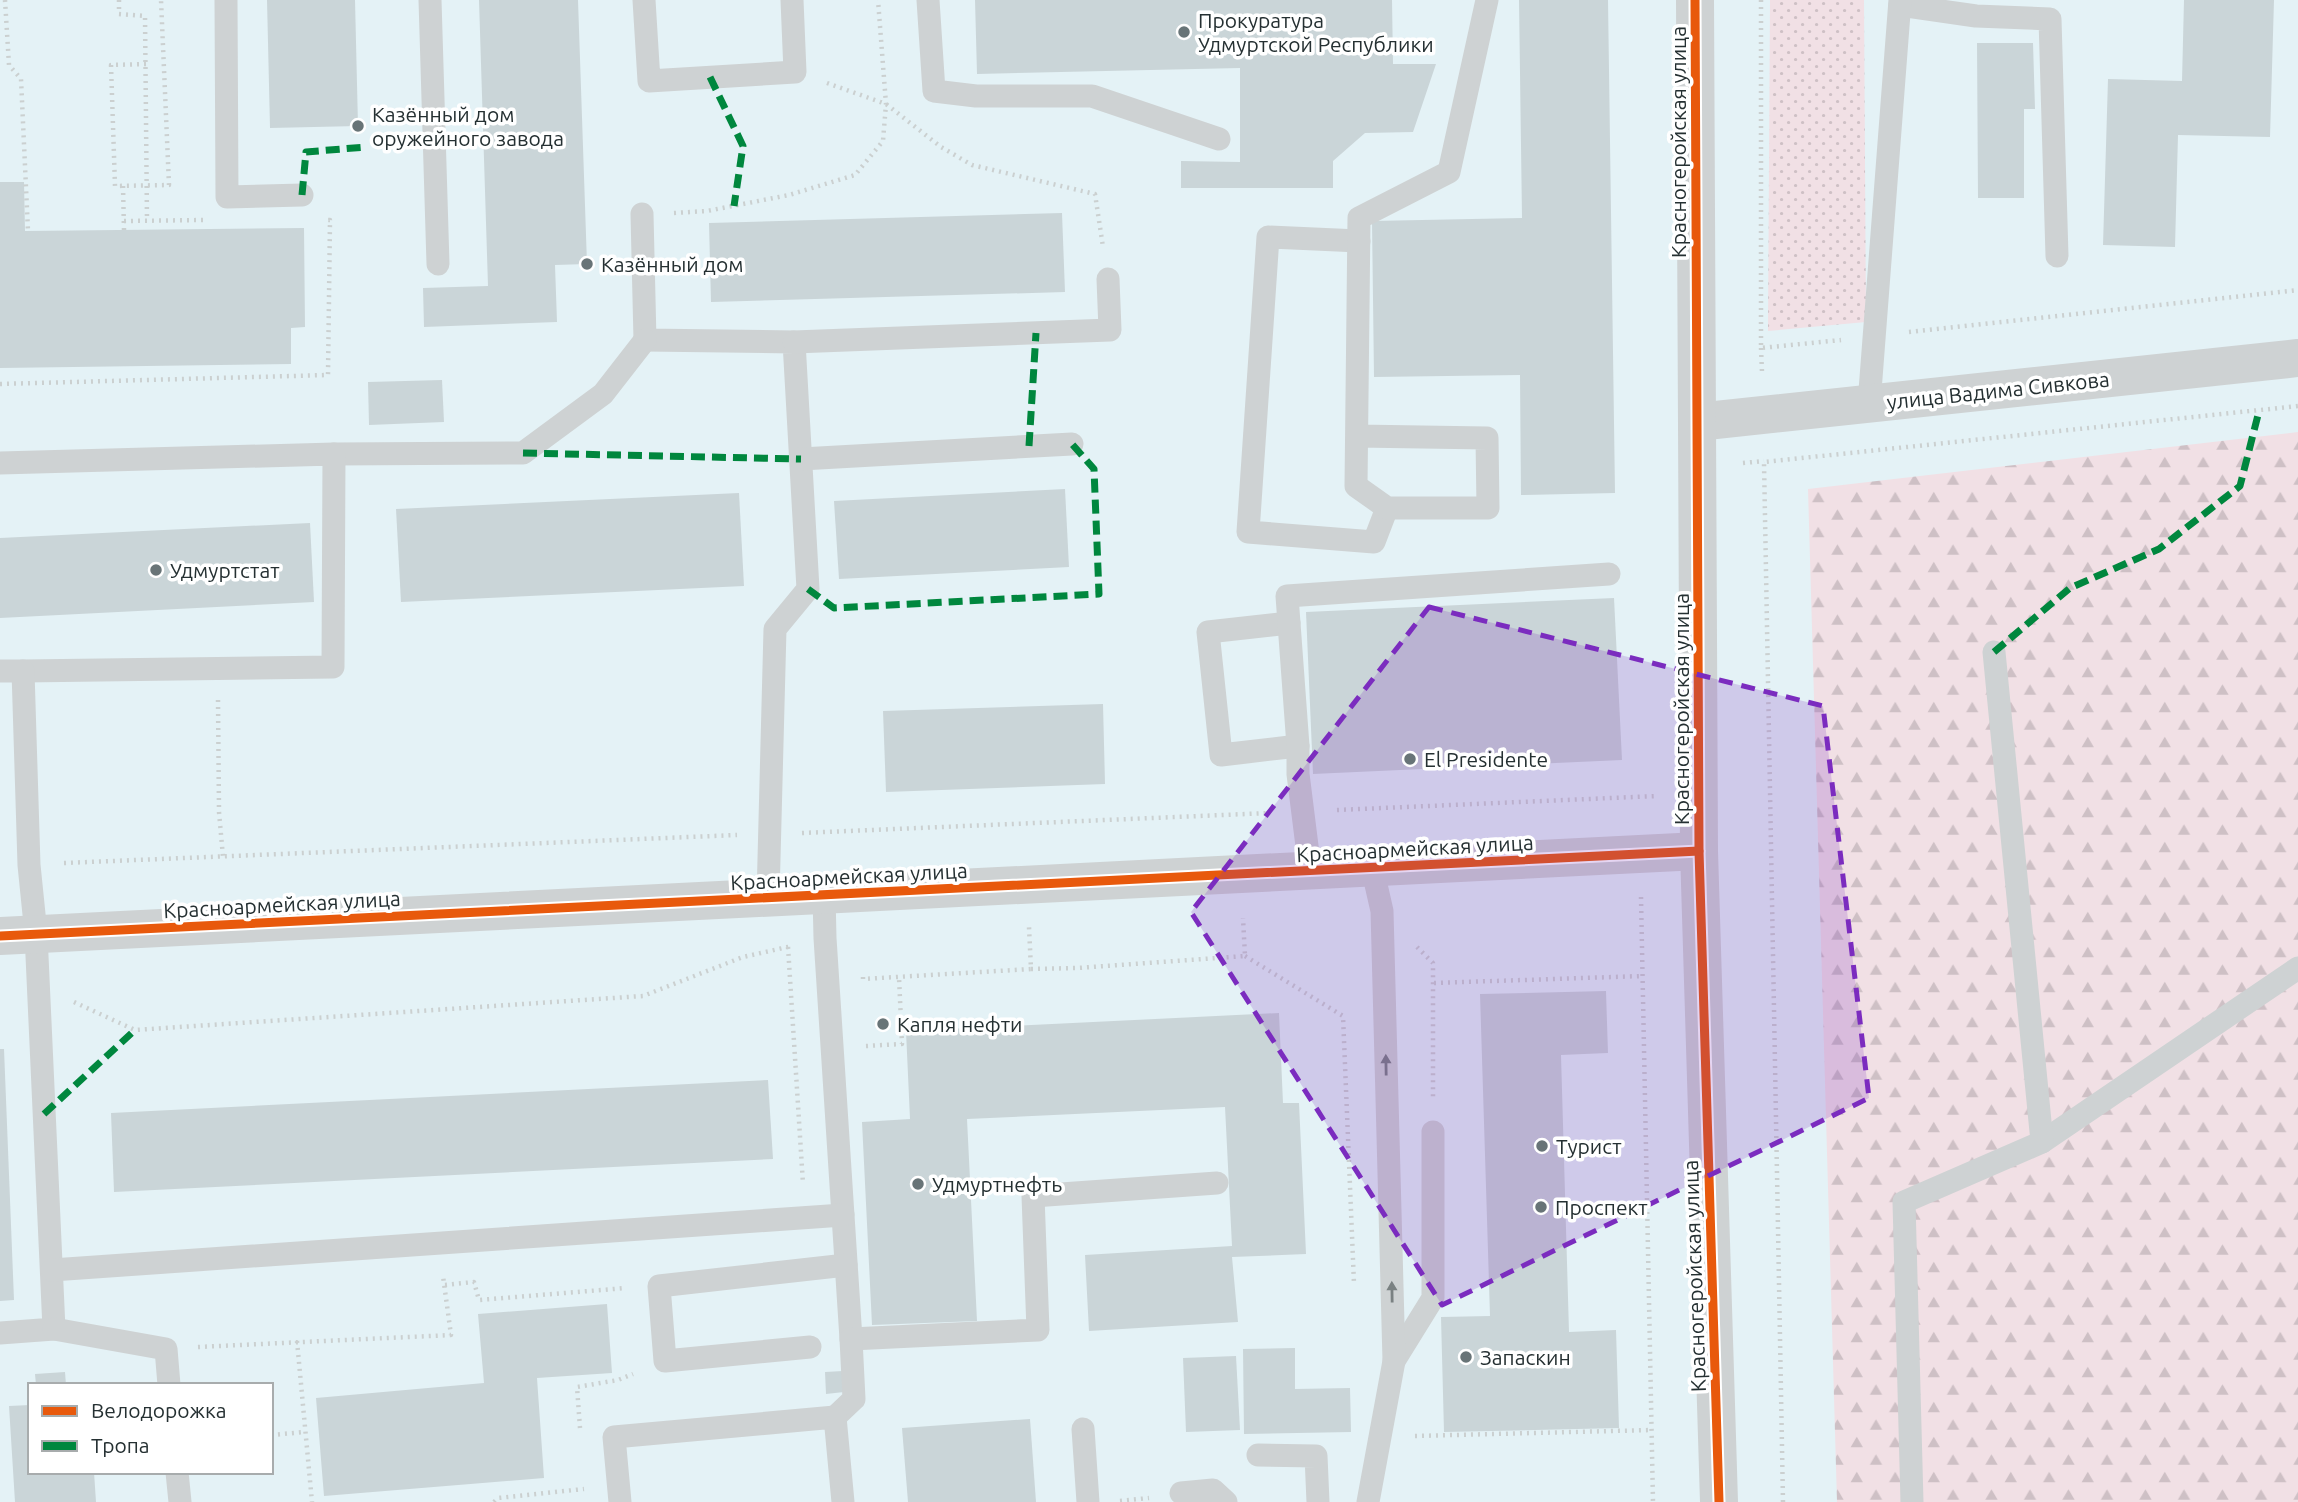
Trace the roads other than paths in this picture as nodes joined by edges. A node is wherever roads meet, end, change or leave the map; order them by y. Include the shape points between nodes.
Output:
1 (226, 0) edge
2 (430, 0) edge
3 (643, 0) edge
4 (792, 0) edge
5 (928, 0) edge
6 (1487, 0) edge
7 (1695, 0) edge
8 (1900, 2) edge
9 (1219, 139) dead end
10 (302, 195) dead end
11 (642, 214) road end
12 (1359, 241) junction
13 (2057, 256) dead end
14 (438, 264) dead end
15 (1108, 279) road end
16 (645, 340) junction
17 (794, 342) junction
18 (2298, 358) edge
19 (1869, 404) junction
20 (1697, 422) junction
21 (1357, 436) junction
22 (1072, 444) dead end
23 (334, 454) junction
24 (800, 459) junction
25 (0, 463) edge
26 (1387, 508) junction
27 (1609, 574) dead end
28 (1289, 623) junction
29 (1994, 652) dead end
30 (11, 671) edge
31 (1298, 746) junction
32 (1699, 851) junction
33 (1373, 867) junction
34 (1310, 870) junction
35 (824, 895) junction
36 (768, 897) junction
37 (18, 935) edge
38 (2298, 968) edge
39 (1433, 1132) road end
40 (2042, 1142) junction
41 (1217, 1183) dead end
42 (843, 1215) junction
43 (846, 1265) junction
44 (52, 1270) junction
45 (54, 1329) junction
46 (0, 1333) edge
47 (851, 1339) junction
48 (810, 1347) dead end
49 (1394, 1361) junction
50 (169, 1383) edge
51 (835, 1417) junction
52 (1083, 1429) dead end
53 (1258, 1455) dead end
54 (177, 1474) edge
55 (1181, 1493) dead end
56 (180, 1502) edge
57 (620, 1502) edge
58 (843, 1502) edge
59 (1088, 1502) edge
60 (1226, 1502) edge
61 (1318, 1502) edge
62 (1368, 1502) edge
63 (1719, 1502) edge
64 (1912, 1502) edge

1 - 10 lane via 227,197
2 - 14 lane
3 - 4 lane via 649,80 795,72
5 - 9 lane via 933,91 976,96 1091,96
6 - 12 lane via 1449,172 1359,218
7 - 20 street, Красногеройская улица
8 - 13 lane via 1976,16 2050,19
8 - 19 lane
11 - 16 lane
12 - 21 lane
12 - 26 lane via 1268,237 1248,532 1374,542
15 - 17 lane via 1110,330
16 - 17 lane
16 - 23 lane via 603,394 523,453
17 - 24 lane
18 - 19 street, улица Вадима Сивкова
19 - 20 street, улица Вадима Сивкова
20 - 32 street, Красногеройская улица
21 - 26 lane via 1356,486
21 - 26 lane via 1487,438 1488,508
22 - 24 lane
23 - 25 lane
23 - 30 lane via 332,667
24 - 36 lane via 808,589 775,629
27 - 28 lane via 1287,596
28 - 31 lane
28 - 31 lane via 1208,632 1220,755
29 - 40 lane
30 - 37 lane via 29,865
31 - 34 lane
32 - 33 street, Красноармейская улица
32 - 63 street, Красногеройская улица
33 - 34 street, Красноармейская улица
49 -> 33 lane via 1382,911
34 - 35 street, Красноармейская улица
35 - 36 street, Красноармейская улица
35 - 42 lane
36 - 37 street, Красноармейская улица
37 - 44 lane
38 - 40 lane
39 - 49 lane via 1433,1298
40 - 64 lane via 1904,1202
41 - 47 lane via 1033,1196 1038,1330
42 - 43 lane
42 - 44 lane
43 - 47 lane
43 - 48 lane via 659,1286 665,1361
44 - 45 lane
45 - 46 lane
45 - 50 lane via 166,1349
47 - 51 lane via 853,1399
49 - 62 lane
51 - 57 lane via 614,1437
51 - 58 lane
52 - 59 lane
53 - 61 lane via 1316,1456
54 - 56 lane
55 - 60 lane via 1213,1490

